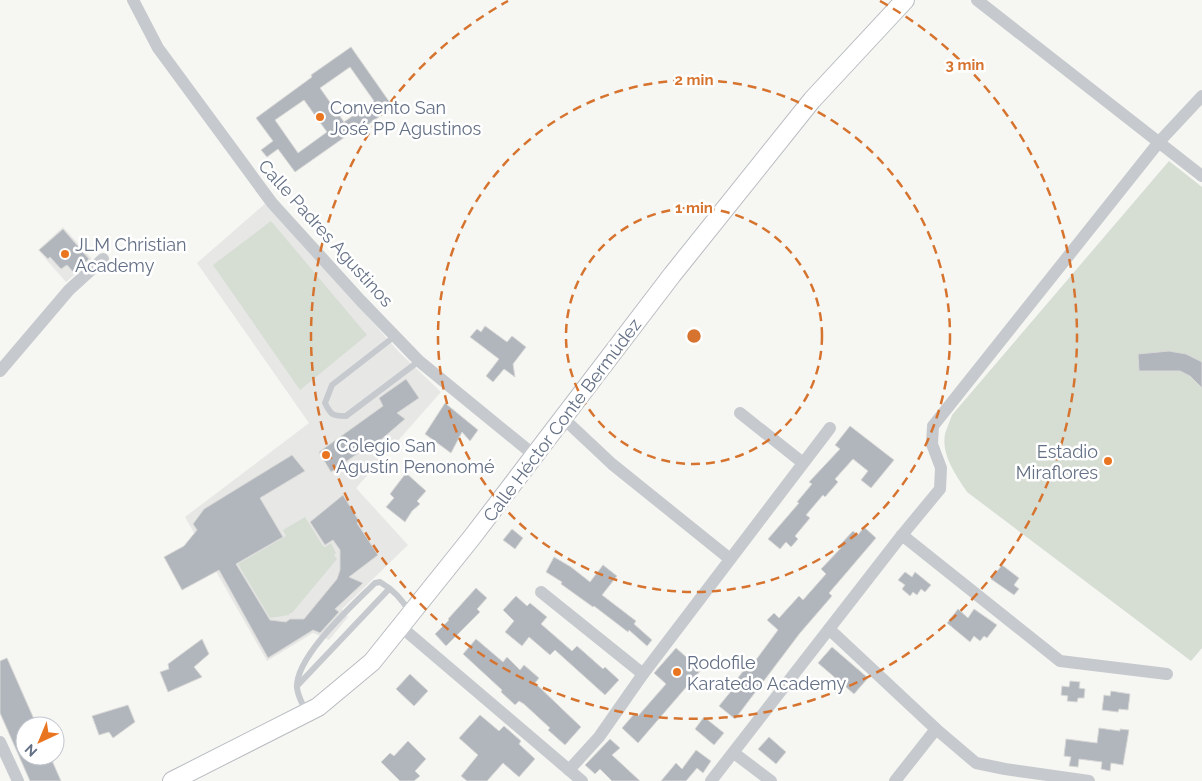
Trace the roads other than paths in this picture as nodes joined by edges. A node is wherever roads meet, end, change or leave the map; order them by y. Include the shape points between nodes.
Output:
1 (133, 0) edge
2 (905, 0) edge
3 (977, 0) edge
4 (1202, 96) edge
5 (1159, 142) junction
6 (1202, 176) edge
7 (103, 259) dead end
8 (395, 336) junction
9 (419, 361) junction
10 (0, 371) edge
11 (740, 413) dead end
12 (562, 418) junction
13 (830, 428) dead end
14 (534, 455) junction
15 (803, 464) junction
16 (902, 535) junction
17 (730, 559) junction
18 (389, 589) junction
19 (541, 592) dead end
20 (405, 620) junction
21 (829, 629) junction
22 (644, 674) junction
23 (1166, 674) dead end
24 (297, 686) junction
25 (306, 713) junction
26 (936, 728) junction
27 (0, 742) edge
28 (734, 753) junction
29 (569, 770) junction
30 (18, 781) edge
31 (172, 781) edge
32 (582, 781) edge
33 (711, 781) edge
34 (771, 781) edge
35 (895, 781) edge
36 (1089, 781) edge

1 - 8 street, Calle Padres Agustinos via 158,48 272,203
2 - 12 street, Calle Héctor Conte Bermúdez via 812,100
3 - 5 street
4 - 5 street
5 - 6 street
5 - 16 street via 933,426 932,444 941,468 940,490
7 - 10 street via 69,290
8 - 9 street, Calle Padres Agustinos
8 - 9 lane via 332,385 325,403 330,413 346,416
9 - 14 street, Calle Padres Agustinos
11 - 15 street
12 - 14 street, Calle Héctor Conte Bermúdez
12 - 17 street via 612,464
13 - 15 street
14 - 20 street, Calle Héctor Conte Bermúdez
15 - 17 street
16 - 21 street
16 - 23 street via 1060,661
17 - 22 street
18 - 20 lane via 403,602
18 - 24 lane
18 - 24 lane via 376,582 361,597 307,656
19 - 22 street
20 - 25 street, Calle Héctor Conte Bermúdez via 372,662 318,707
20 - 29 street
21 - 26 street
21 - 28 street
22 - 29 street via 599,737
24 - 25 lane
25 - 31 street, Calle Héctor Conte Bermúdez
26 - 35 street
26 - 36 street via 976,763
27 - 30 street
28 - 33 street
28 - 34 street
29 - 32 street

